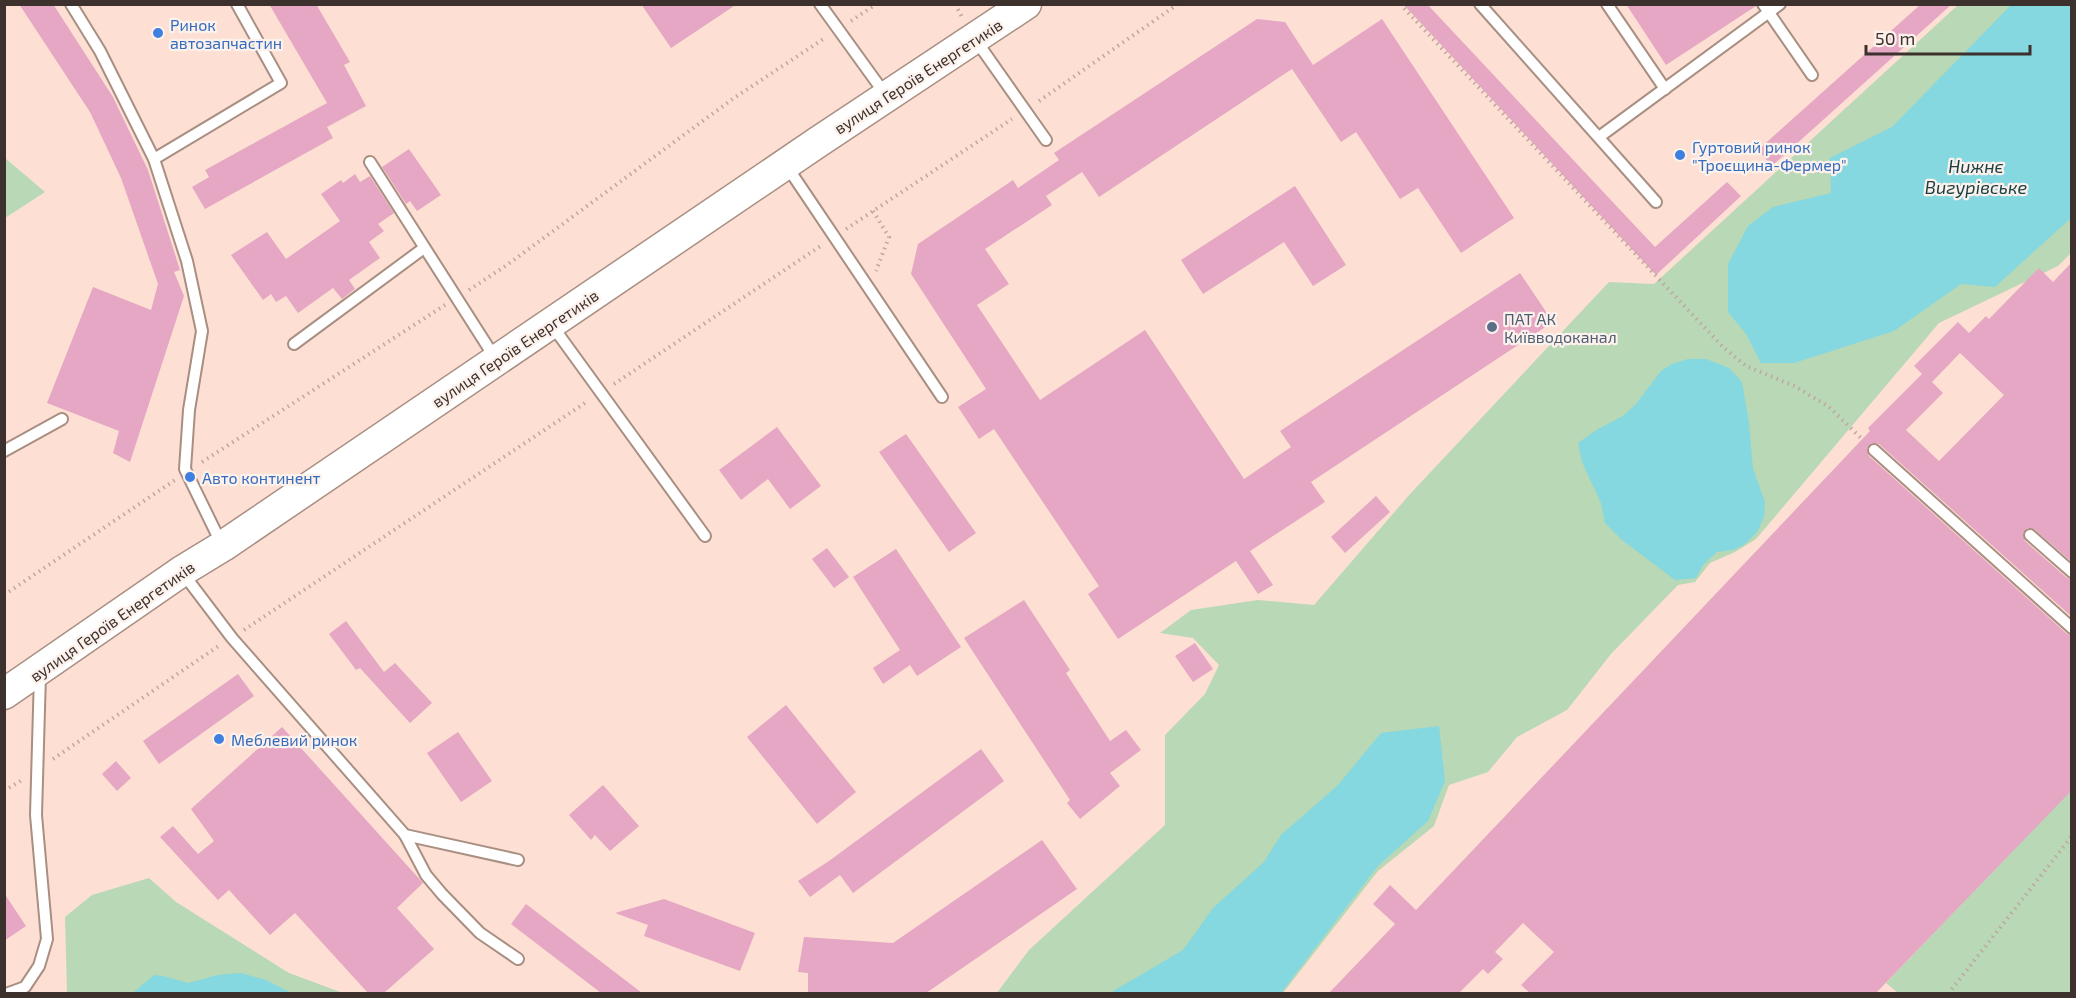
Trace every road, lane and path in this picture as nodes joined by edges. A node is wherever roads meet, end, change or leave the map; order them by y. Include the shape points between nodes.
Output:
1 (71, 4) edge
2 (237, 4) edge
3 (820, 4) edge
4 (1400, 4) edge
5 (1480, 4) edge
6 (1607, 4) edge
7 (1780, 4) edge
8 (1010, 9) edge
9 (1766, 9) edge
10 (974, 39) junction
11 (1812, 75) dead end
12 (1665, 89) junction
13 (886, 97) junction
14 (1599, 137) junction
15 (1046, 140) dead end
16 (154, 159) junction
17 (370, 162) dead end
18 (785, 164) junction
19 (1656, 202) dead end
20 (873, 212) dead end
21 (423, 248) junction
22 (869, 288) junction
23 (551, 324) junction
24 (294, 344) dead end
25 (496, 360) junction
26 (942, 397) dead end
27 (63, 419) dead end
28 (1874, 450) joint
29 (4, 451) edge
30 (2030, 535) dead end
31 (705, 536) dead end
32 (223, 546) junction
33 (182, 571) junction
34 (2072, 572) edge
35 (2072, 628) edge
36 (40, 671) junction
37 (4, 694) edge
38 (405, 835) junction
39 (2072, 836) edge
40 (518, 860) dead end
41 (518, 959) dead end
42 (6, 993) edge
43 (1948, 993) edge

1 - 16 lane via 100,51
2 - 16 lane via 281,83
3 - 13 lane
4 - 28 path via 1723,347 1746,366 1794,386 1828,406
5 - 14 lane
6 - 12 lane
7 - 9 lane
8 - 10 street, вулиця Героїв Енергетиків
9 - 11 lane
9 - 12 lane
10 - 13 street, вулиця Героїв Енергетиків
10 - 15 lane
12 - 14 lane
13 - 18 street, вулиця Героїв Енергетиків
14 - 19 lane
16 - 32 lane via 187,261 201,331 185,469
17 - 21 lane
18 - 22 lane
18 - 23 street, вулиця Героїв Енергетиків
20 - 22 path via 889,237
21 - 24 lane
21 - 25 lane
22 - 26 lane
23 - 25 street, вулиця Героїв Енергетиків
23 - 31 lane
25 - 32 street, вулиця Героїв Енергетиків
27 - 29 lane
28 - 35 lane
30 - 34 lane
32 - 33 street, вулиця Героїв Енергетиків
33 - 36 street, вулиця Героїв Енергетиків
33 - 38 lane via 232,638
36 - 37 street, вулиця Героїв Енергетиків
36 - 42 lane via 36,815 47,939 39,966 25,987
38 - 40 lane
38 - 41 lane via 426,875 442,894 480,933
39 - 43 path

